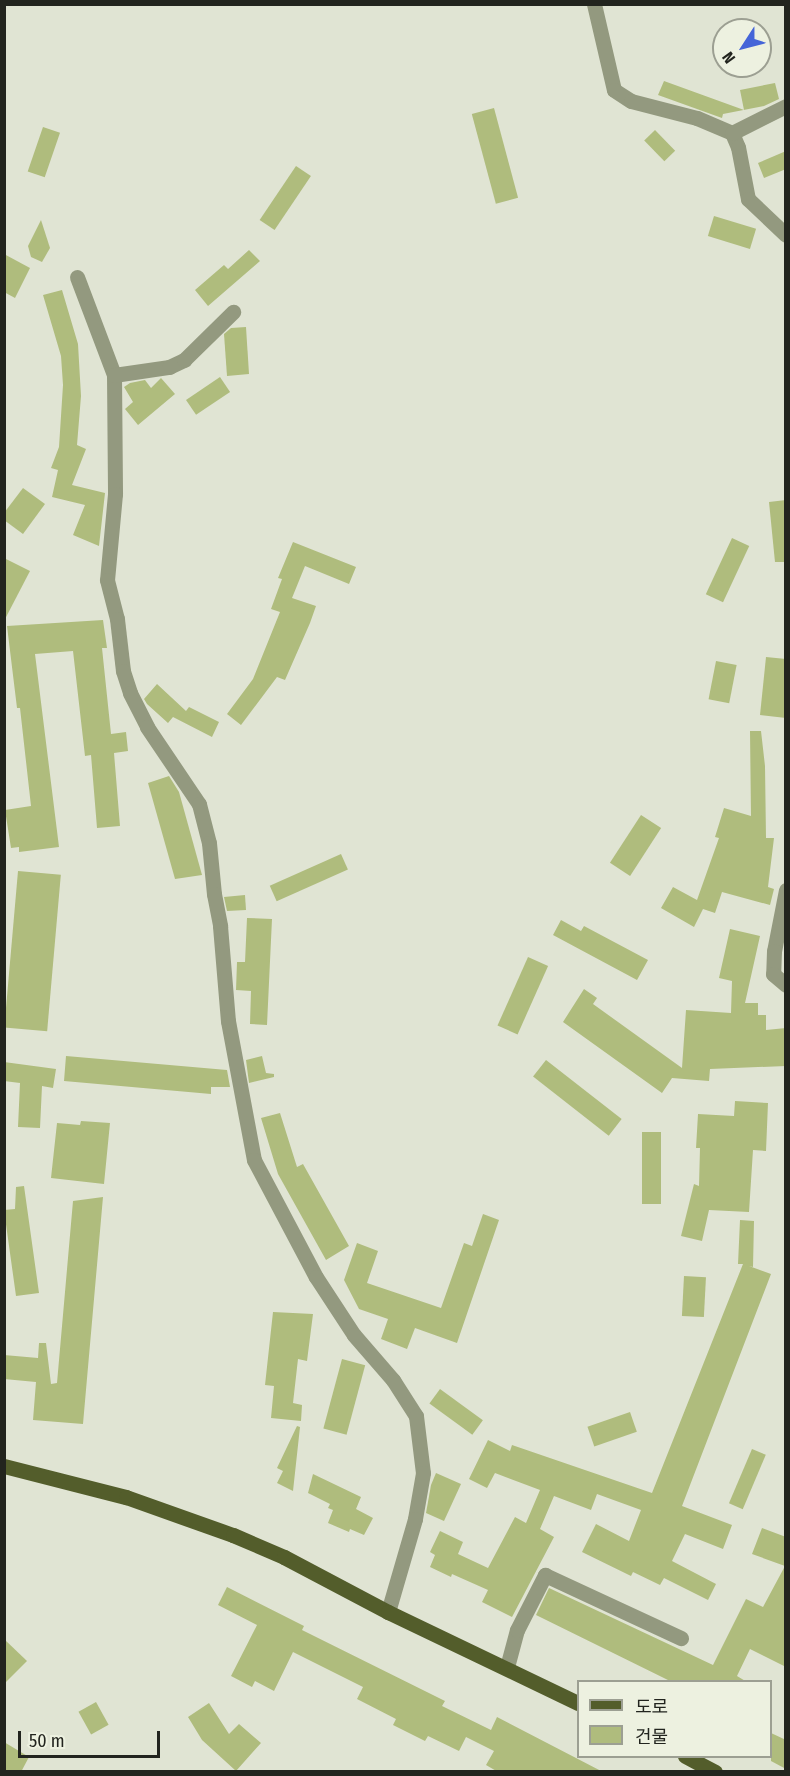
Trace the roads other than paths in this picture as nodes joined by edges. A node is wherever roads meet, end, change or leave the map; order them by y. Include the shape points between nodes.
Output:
1 (594, 4) edge
2 (786, 106) edge
3 (732, 133) junction
4 (786, 234) edge
5 (77, 277) dead end
6 (233, 312) dead end
7 (114, 375) junction
8 (786, 890) edge
9 (786, 985) edge
10 (4, 1466) edge
11 (388, 1612) junction
12 (681, 1638) dead end
13 (507, 1667) junction
14 (577, 1702) edge
15 (689, 1758) edge
16 (715, 1772) edge

1 - 3 street via 614,90 631,101 697,118
2 - 3 street
3 - 4 street via 748,199
5 - 7 street
6 - 7 street via 184,360 169,367
7 - 11 street via 115,494 107,580 130,693 147,727 199,804 209,843 228,1021 254,1160 315,1277 416,1416 423,1473 415,1519
8 - 9 street via 773,974
10 - 11 main road via 126,1497 192,1519 284,1557
11 - 13 main road
12 - 13 street via 545,1575 517,1630
13 - 14 main road
15 - 16 main road

